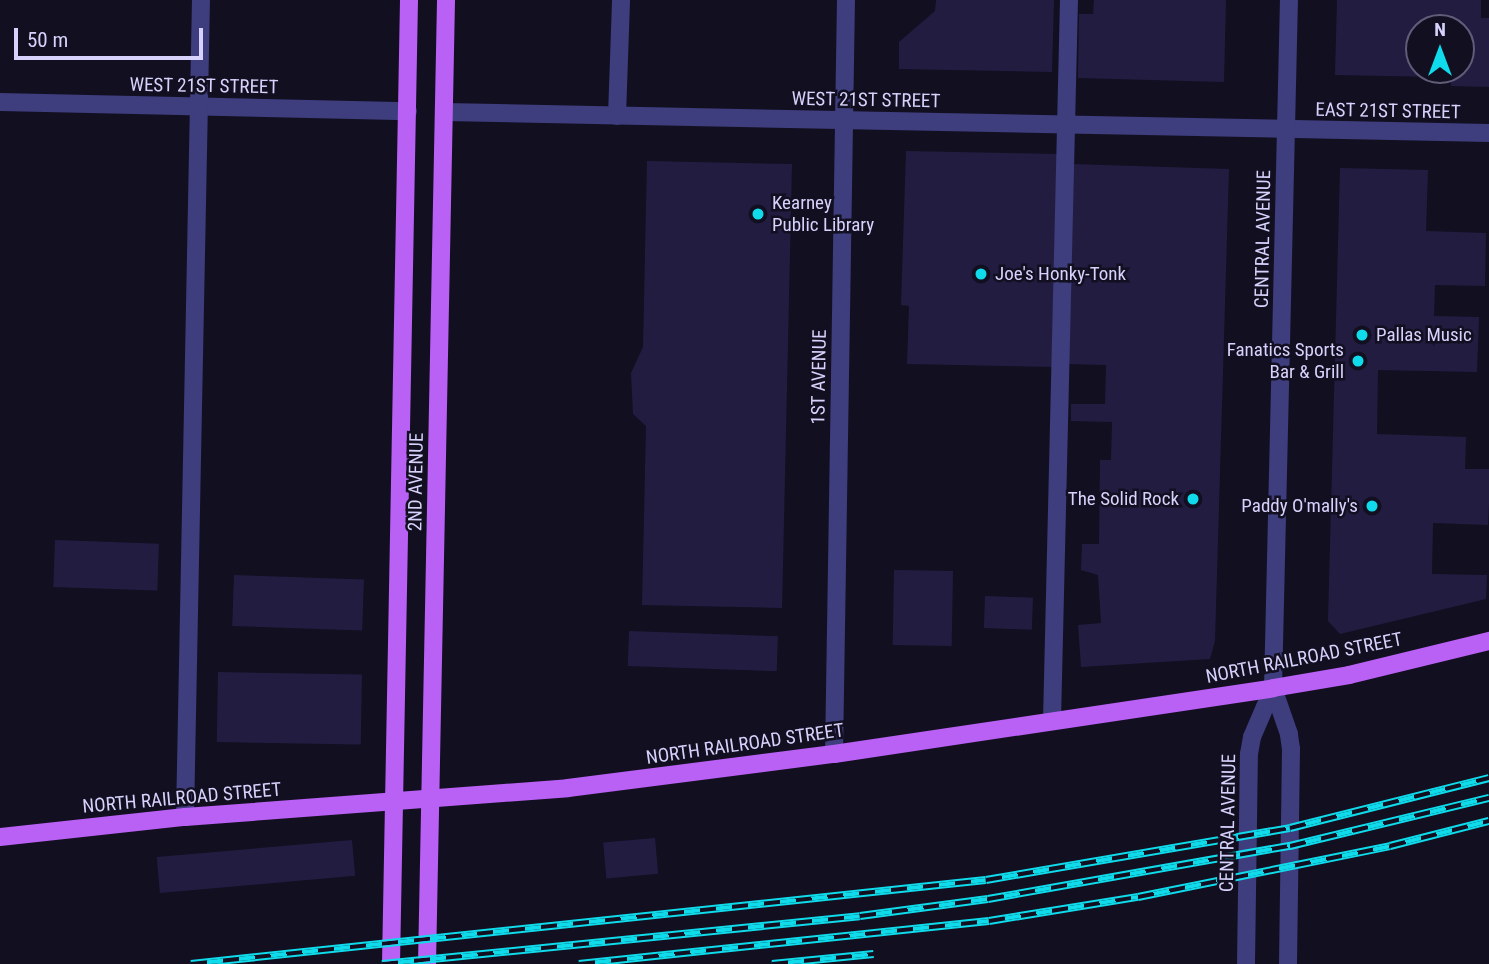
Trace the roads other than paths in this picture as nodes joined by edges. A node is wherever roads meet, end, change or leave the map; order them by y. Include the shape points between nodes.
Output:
1 (201, 0) edge
2 (409, 0) edge
3 (446, 0) edge
4 (621, 0) edge
5 (846, 0) edge
6 (1069, 0) edge
7 (1289, 0) edge
8 (0, 102) edge
9 (198, 106) junction
10 (408, 111) junction
11 (444, 112) junction
12 (617, 116) junction
13 (844, 121) junction
14 (1066, 125) junction
15 (1287, 130) junction
16 (1489, 133) edge
17 (1489, 641) edge
18 (1273, 688) junction
19 (1052, 721) junction
20 (834, 754) junction
21 (185, 817) junction
22 (0, 837) edge
23 (391, 964) edge
24 (427, 964) edge
25 (1246, 964) edge
26 (1288, 964) edge

1 - 9 street
2 - 10 main road, 2ND AVENUE
3 - 11 main road, 2ND AVENUE
4 - 12 street
5 - 13 street, 1ST AVENUE
6 - 14 street
7 - 15 street, CENTRAL AVENUE
8 - 9 street, WEST 21ST STREET
9 - 10 street, WEST 21ST STREET
9 - 21 street
10 - 23 main road, 2ND AVENUE
11 - 12 street, WEST 21ST STREET
11 - 24 main road, 2ND AVENUE
12 - 13 street, WEST 21ST STREET
13 - 14 street, WEST 21ST STREET
13 - 20 street, 1ST AVENUE
14 - 15 street, WEST 21ST STREET
14 - 19 street
15 - 16 street, EAST 21ST STREET
15 - 18 street, CENTRAL AVENUE
17 - 18 main road, NORTH RAILROAD STREET
18 - 19 main road, NORTH RAILROAD STREET
18 - 25 street, CENTRAL AVENUE via 1252,737 1250,754
18 - 26 street, CENTRAL AVENUE via 1291,749
19 - 20 main road, NORTH RAILROAD STREET
20 - 21 main road, NORTH RAILROAD STREET via 568,788
21 - 22 main road, NORTH RAILROAD STREET

